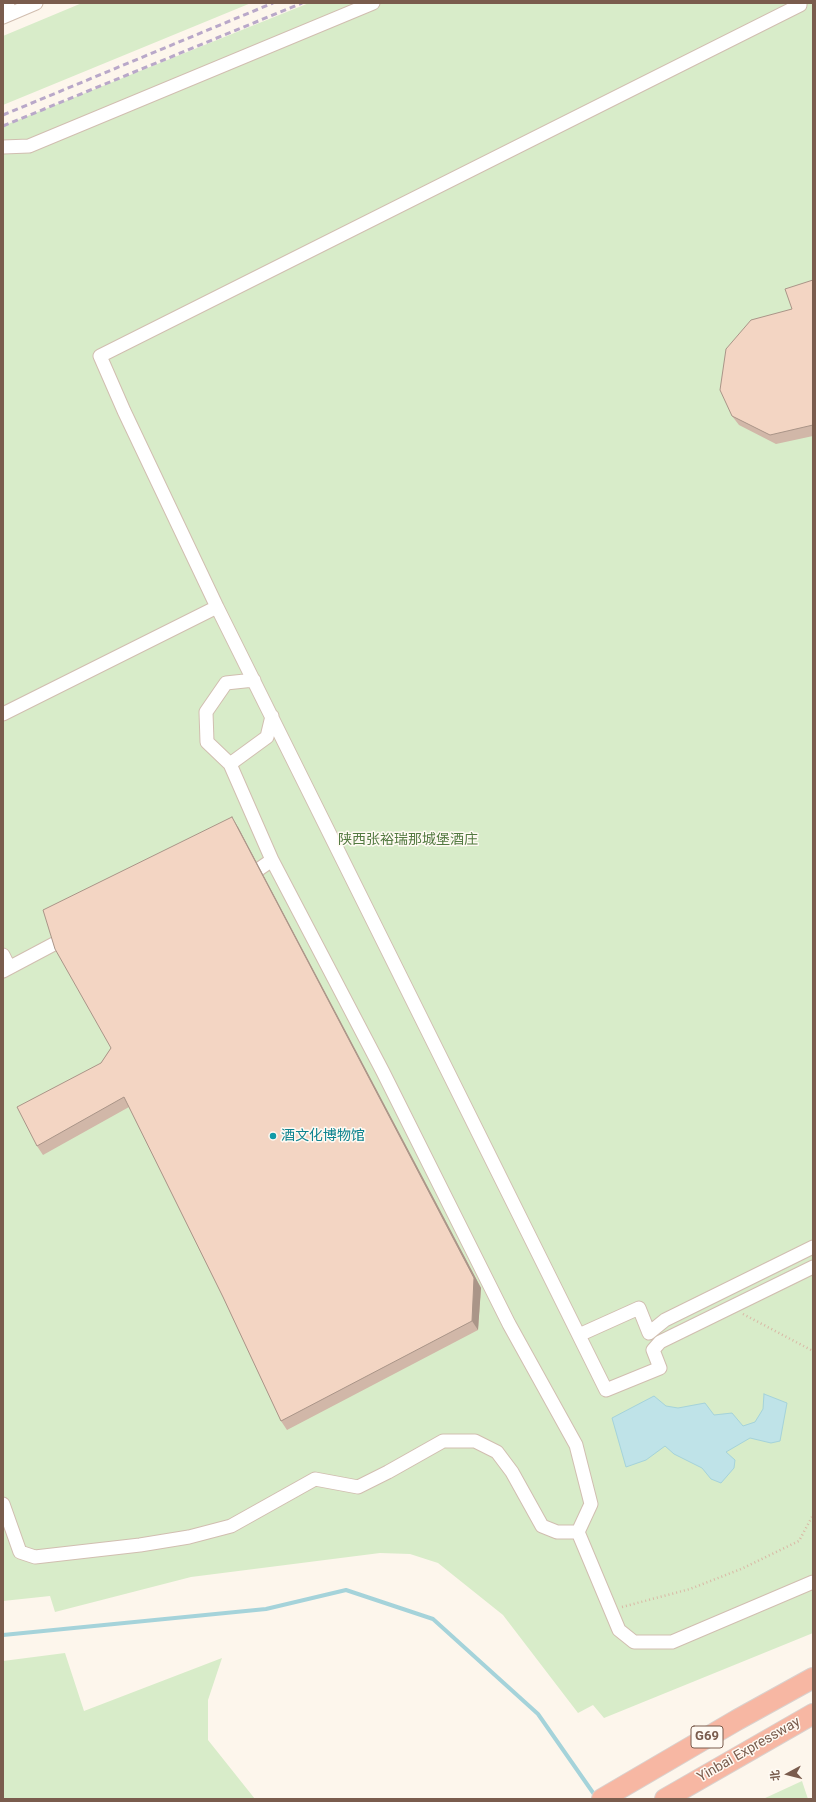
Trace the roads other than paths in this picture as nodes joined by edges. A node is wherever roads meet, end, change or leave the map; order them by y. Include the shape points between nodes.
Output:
1 (8, 3) edge
2 (36, 3) edge
3 (374, 3) edge
4 (3, 5) edge
5 (805, 5) edge
6 (3, 17) edge
7 (3, 147) edge
8 (217, 607) junction
9 (254, 680) junction
10 (3, 714) edge
11 (272, 716) junction
12 (230, 764) junction
13 (272, 860) junction
14 (242, 862) edge
15 (82, 929) edge
16 (3, 955) edge
17 (6, 969) edge
18 (813, 1247) edge
19 (813, 1267) edge
20 (579, 1335) junction
21 (3, 1504) edge
22 (578, 1532) junction
23 (813, 1582) edge
24 (813, 1678) edge
25 (813, 1714) edge
26 (602, 1799) edge
27 (665, 1799) edge

1 - 4 street
2 - 6 street
3 - 7 street via 29,146
5 - 8 street via 100,356
8 - 9 street
8 - 10 street
9 - 11 street
9 - 12 street via 226,683 206,712 207,742
11 - 12 street via 267,736
11 - 20 street
12 - 13 street
13 - 14 street via 249,876
13 - 22 street via 383,1072 509,1324 576,1445 591,1504
15 - 17 street
16 - 17 street
18 - 20 street via 665,1320 649,1333 639,1308
19 - 20 street via 660,1342 653,1350 660,1368 606,1390
21 - 22 street via 20,1552 35,1557 140,1545 189,1537 231,1526 315,1479 358,1487 443,1441 475,1441 496,1452 512,1472 542,1526 557,1532
22 - 23 street via 618,1630 634,1642 672,1642
24 - 26 highway, G69
25 - 27 highway, Yinbai Expressway / G69

